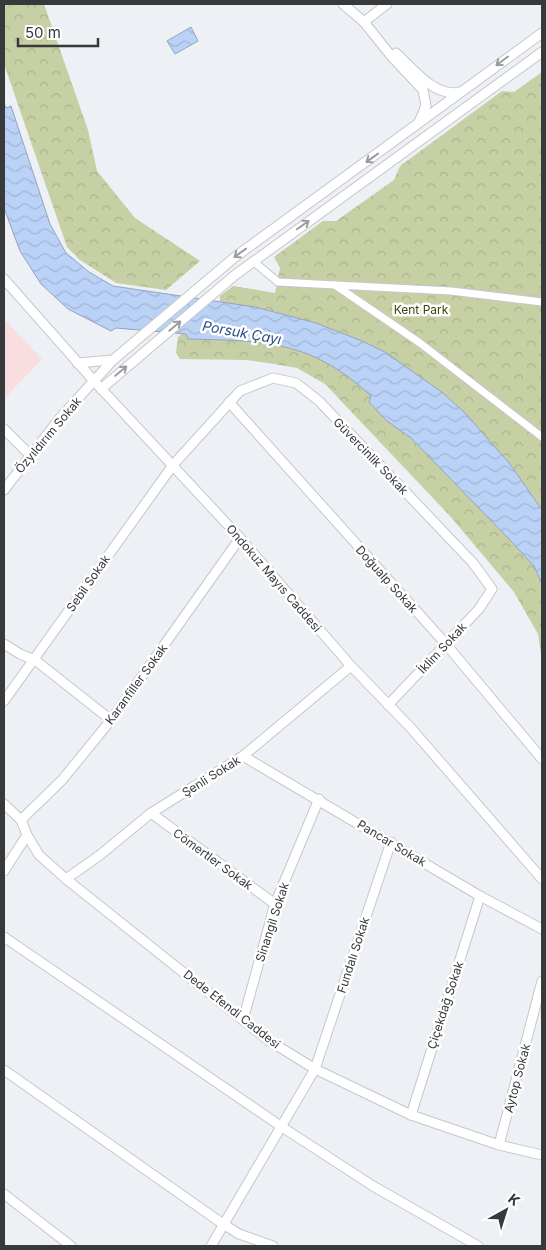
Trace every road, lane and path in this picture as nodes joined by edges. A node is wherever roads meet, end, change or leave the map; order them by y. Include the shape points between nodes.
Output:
1 (343, 4) edge
2 (387, 4) edge
3 (364, 22) junction
4 (542, 33) edge
5 (383, 44) junction
6 (542, 52) edge
7 (437, 89) junction
8 (463, 91) junction
9 (427, 100) junction
10 (449, 102) junction
11 (436, 112) junction
12 (458, 114) junction
13 (445, 124) junction
14 (416, 126) junction
15 (253, 261) junction
16 (4, 279) edge
17 (335, 285) junction
18 (542, 302) edge
19 (113, 360) junction
20 (77, 363) junction
21 (94, 382) junction
22 (101, 389) junction
23 (228, 402) junction
24 (4, 429) edge
25 (542, 437) edge
26 (30, 455) junction
27 (174, 465) junction
28 (4, 490) edge
29 (240, 538) junction
30 (492, 589) joint
31 (446, 643) junction
32 (4, 644) edge
33 (35, 660) junction
34 (351, 666) junction
35 (4, 701) edge
36 (388, 705) junction
37 (111, 720) junction
38 (243, 756) junction
39 (542, 759) edge
40 (319, 799) junction
41 (4, 804) edge
42 (151, 813) junction
43 (21, 820) junction
44 (27, 835) junction
45 (391, 842) junction
46 (4, 872) edge
47 (66, 879) junction
48 (542, 879) edge
49 (480, 896) junction
50 (275, 904) junction
51 (542, 929) edge
52 (4, 937) edge
53 (542, 982) edge
54 (243, 1020) junction
55 (316, 1069) junction
56 (4, 1070) edge
57 (411, 1115) junction
58 (282, 1127) junction
59 (499, 1145) junction
60 (542, 1155) edge
61 (4, 1194) edge
62 (223, 1224) junction
63 (239, 1234) junction
64 (71, 1246) edge
65 (211, 1246) edge
66 (258, 1246) edge
67 (273, 1246) edge
68 (478, 1246) edge

1 - 3 street
2 - 3 street
3 - 5 street
4 -> 8 street, Özyıldırım Sokak
5 - 7 street
5 - 9 street via 392,58 424,90
6 - 12 street
7 - 8 street
7 - 10 street
8 - 10 street, Özyıldırım Sokak
9 - 11 street
9 - 14 street via 425,113
10 - 11 street, Özyıldırım Sokak
10 - 12 street
11 - 13 street
11 - 14 street, Özyıldırım Sokak
12 - 13 street
15 -> 13 street
14 -> 19 street, Özyıldırım Sokak via 235,257
15 - 17 street via 278,282
22 -> 15 street
16 - 20 street, Ondokuz Mayıs Caddesi
17 - 18 street via 452,291
17 - 25 street via 420,343
19 - 20 street
19 - 21 street, Özyıldırım Sokak
20 - 21 street, Ondokuz Mayıs Caddesi
21 - 22 street, Ondokuz Mayıs Caddesi
21 - 26 street, Özyıldırım Sokak
22 - 27 street, Ondokuz Mayıs Caddesi
23 - 27 street, Güvercinlik Sokak
23 - 30 street, Güvercinlik Sokak via 240,391 273,378 296,383 319,401 467,556
23 - 31 street, Doğualp Sokak
24 - 26 street
26 - 28 street, Özyıldırım Sokak
27 - 29 street, Ondokuz Mayıs Caddesi
27 - 33 street, Sebil Sokak via 86,584
29 - 34 street, Ondokuz Mayıs Caddesi
29 - 37 street, Karanfiller Sokak
30 - 31 street, İklim Sokak via 479,609
31 - 36 street, İklim Sokak
31 - 39 street, Doğualp Sokak
32 - 33 street
33 - 35 street, Sebil Sokak
33 - 37 street
34 - 36 street, Ondokuz Mayıs Caddesi
34 - 38 street, Şenli Sokak
36 - 48 street, Ondokuz Mayıs Caddesi
37 - 43 street, Karanfiller Sokak via 62,780
38 - 40 street, Pancar Sokak
38 - 42 street, Şenli Sokak
40 - 45 street, Pancar Sokak
40 - 50 street, Sinangil Sokak
41 - 43 street
42 - 47 street, Şenli Sokak
42 - 50 street, Cömertler Sokak
43 - 44 street, Dede Efendi Caddesi
44 - 46 street
44 - 47 street, Dede Efendi Caddesi via 39,854
45 - 49 street, Pancar Sokak
45 - 55 street, Fundalı Sokak
47 - 54 street, Dede Efendi Caddesi
49 - 51 street, Pancar Sokak
49 - 57 street, Çiçekdağ Sokak
50 - 54 street, Sinangil Sokak
52 - 58 street
53 - 59 street, Aytop Sokak
54 - 55 street, Dede Efendi Caddesi via 268,1040
55 - 57 street, Dede Efendi Caddesi
55 - 58 street, Fundalı Sokak
56 - 62 street
57 - 59 street, Dede Efendi Caddesi
58 - 62 street, Fundalı Sokak
58 - 68 street via 373,1186
59 - 60 street, Dede Efendi Caddesi
61 - 64 street
62 - 63 street
62 - 65 street, Fundalı Sokak
63 - 66 street
63 - 67 street

